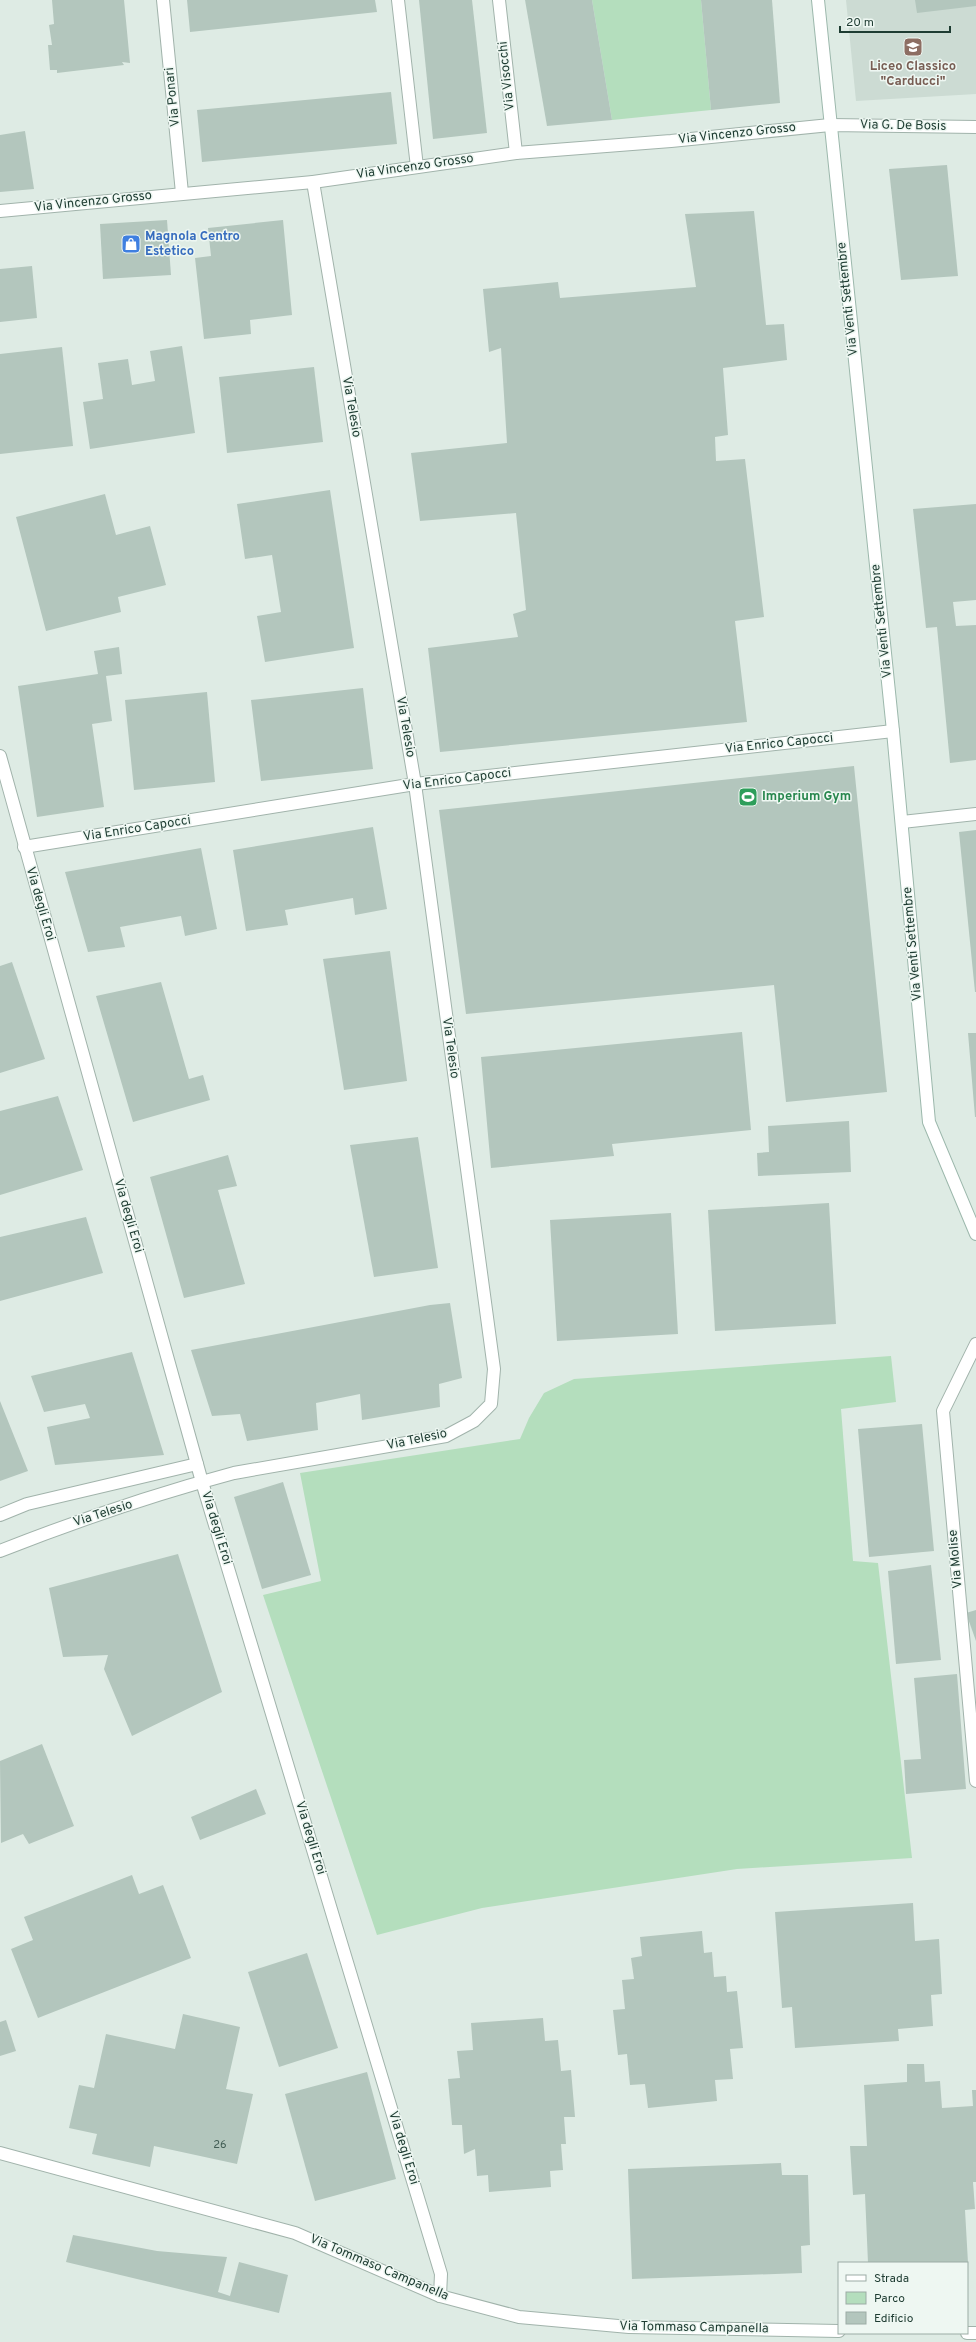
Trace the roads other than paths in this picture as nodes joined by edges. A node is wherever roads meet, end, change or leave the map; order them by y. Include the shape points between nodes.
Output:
1 (163, 0) edge
2 (398, 0) edge
3 (499, 0) edge
4 (818, 0) edge
5 (830, 125) junction
6 (976, 127) edge
7 (516, 153) junction
8 (417, 167) junction
9 (313, 182) junction
10 (182, 193) junction
11 (0, 211) edge
12 (893, 731) junction
13 (0, 756) edge
14 (415, 784) junction
15 (976, 814) edge
16 (902, 822) junction
17 (24, 847) junction
18 (976, 1234) edge
19 (976, 1344) edge
20 (198, 1464) junction
21 (202, 1482) junction
22 (0, 1515) edge
23 (0, 1551) edge
24 (976, 1781) edge
25 (0, 2153) edge
26 (440, 2296) junction
27 (838, 2330) edge

1 - 10 street, Via Ponari
2 - 8 street
3 - 7 street, Via Visocchi
4 - 5 street, Via Venti Settembre
5 - 6 street, Via G. De Bosis
5 - 7 street, Via Vincenzo Grosso
5 - 12 street, Via Venti Settembre
7 - 8 street, Via Vincenzo Grosso
8 - 9 street, Via Vincenzo Grosso
9 - 10 street, Via Vincenzo Grosso
9 - 14 street, Via Telesio
10 - 11 street, Via Vincenzo Grosso
12 - 14 street, Via Enrico Capocci
12 - 16 street, Via Venti Settembre
13 - 17 street, Via degli Eroi
14 - 17 street, Via Enrico Capocci
14 - 21 street, Via Telesio via 494,1369 491,1404 474,1421 446,1436
15 - 16 street
16 - 18 street, Via Venti Settembre via 929,1122
17 - 20 street, Via degli Eroi
19 - 24 street, Via Molise via 943,1411
20 - 21 street, Via degli Eroi
20 - 22 street, Via Telesio via 27,1504
21 - 23 street, Via Telesio
21 - 26 street, Via degli Eroi via 441,2274
25 - 26 street, Via Tommaso Campanella via 295,2233
26 - 27 street, Via Tommaso Campanella via 519,2317 630,2327

